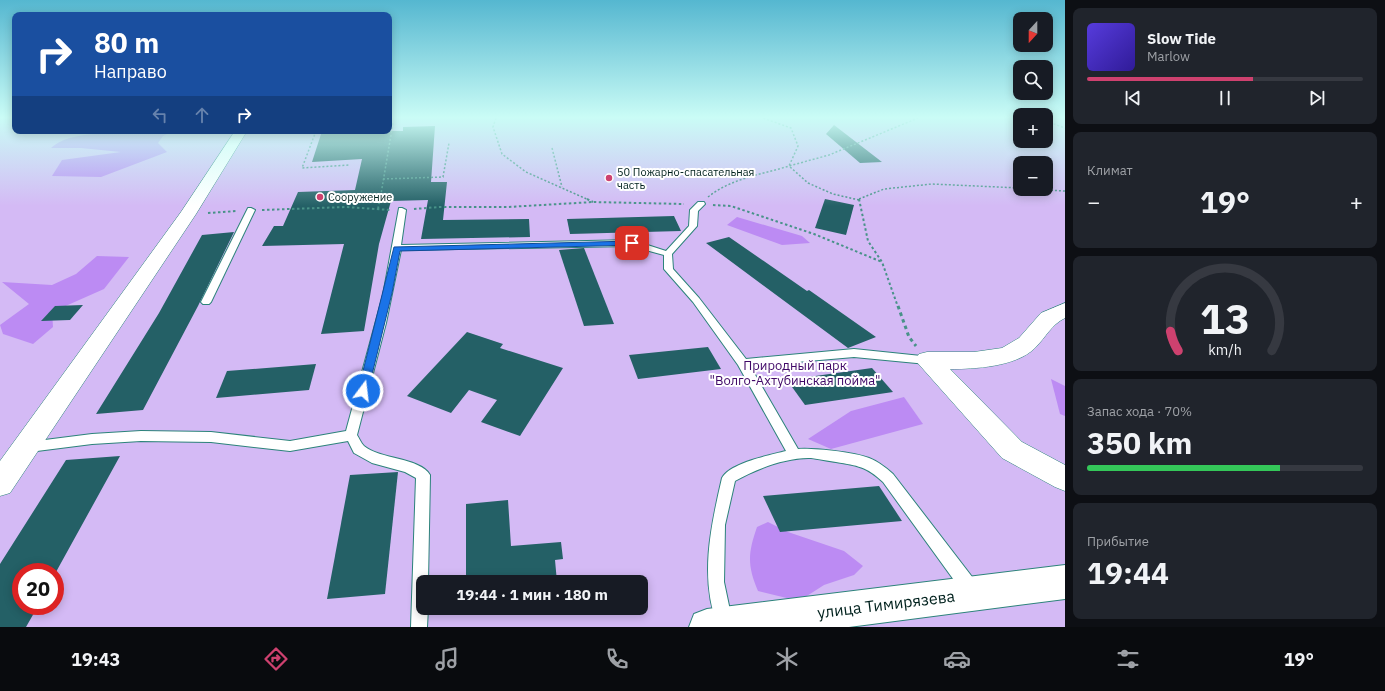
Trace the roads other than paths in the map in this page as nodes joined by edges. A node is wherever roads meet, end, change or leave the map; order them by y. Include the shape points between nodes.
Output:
1 (231, 147) edge
2 (701, 204) road end
3 (251, 210) road end
4 (402, 210) road end
5 (396, 248) junction
6 (668, 254) junction
7 (206, 302) dead end
8 (1065, 309) edge
9 (927, 360) junction
10 (743, 363) junction
11 (351, 435) junction
12 (25, 448) junction
13 (794, 454) junction
14 (1065, 479) edge
15 (0, 484) edge
16 (1065, 582) edge
17 (974, 593) junction
18 (716, 626) edge
19 (419, 627) edge

1 - 12 street via 188,214
2 - 6 lane via 694,210 693,226
3 - 7 lane
4 - 5 lane
5 - 6 lane via 632,243
5 - 11 lane via 375,347
6 - 10 lane via 669,269 696,300
8 - 9 street via 1045,321 1034,336 1019,349 986,359
9 - 10 lane via 854,353
9 - 14 street via 1012,450
10 - 13 lane
11 - 12 lane via 290,446 211,437 141,436 92,439
11 - 19 lane via 359,449 377,459 408,467 423,475
12 - 15 street
13 - 17 lane via 811,453 866,462 877,468 888,478
13 - 18 lane via 749,466 729,478 718,525
16 - 17 street, улица Тимирязева
17 - 18 street, улица Тимирязева

